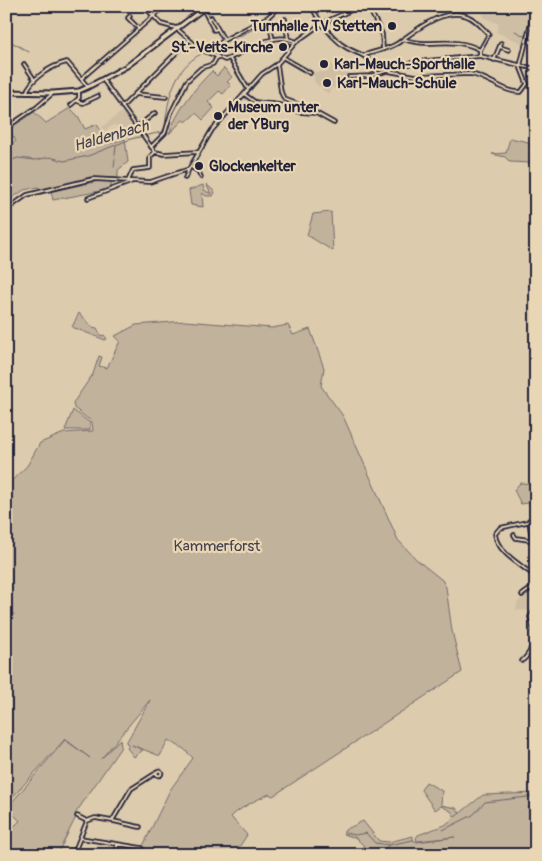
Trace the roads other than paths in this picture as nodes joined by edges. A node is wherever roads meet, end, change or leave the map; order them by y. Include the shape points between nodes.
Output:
1 (144, 6) edge
2 (165, 6) edge
3 (207, 6) edge
4 (280, 6) edge
5 (311, 6) edge
6 (360, 6) edge
7 (368, 6) edge
8 (535, 6) edge
9 (203, 9) junction
10 (130, 16) dead end
11 (154, 16) junction
12 (268, 17) junction
13 (285, 18) dead end
14 (321, 24) junction
15 (176, 28) junction
16 (139, 29) junction
17 (288, 39) junction
18 (403, 39) junction
19 (189, 40) junction
20 (224, 40) junction
21 (273, 40) junction
22 (296, 42) junction
23 (501, 43) dead end
24 (500, 47) junction
25 (383, 49) junction
26 (480, 50) junction
27 (509, 50) dead end
28 (209, 53) junction
29 (365, 55) junction
30 (480, 56) junction
31 (217, 57) junction
32 (284, 58) junction
33 (230, 59) junction
34 (494, 60) junction
35 (24, 64) dead end
36 (277, 64) junction
37 (520, 66) junction
38 (536, 69) edge
39 (388, 71) junction
40 (310, 73) dead end
41 (377, 73) junction
42 (349, 77) dead end
43 (34, 79) junction
44 (81, 79) junction
45 (103, 80) junction
46 (88, 87) junction
47 (248, 89) junction
48 (79, 90) junction
49 (6, 92) edge
50 (11, 93) junction
51 (53, 93) junction
52 (26, 94) junction
53 (136, 94) junction
54 (244, 94) junction
55 (6, 96) edge
56 (98, 96) dead end
57 (166, 97) dead end
58 (77, 101) junction
59 (71, 105) dead end
60 (122, 107) junction
61 (155, 113) dead end
62 (315, 113) junction
63 (334, 124) dead end
64 (136, 127) junction
65 (6, 128) edge
66 (150, 147) junction
67 (155, 152) junction
68 (199, 152) junction
69 (190, 168) junction
70 (201, 177) dead end
71 (185, 178) dead end
72 (130, 182) junction
73 (88, 198) dead end
74 (6, 210) edge
75 (529, 520) junction
76 (536, 520) edge
77 (514, 535) dead end
78 (532, 540) junction
79 (536, 541) edge
80 (536, 577) edge
81 (536, 585) edge
82 (522, 595) dead end
83 (536, 608) edge
84 (522, 661) dead end
85 (156, 772) dead end
86 (77, 816) dead end
87 (87, 821) junction
88 (112, 821) junction
89 (140, 827) dead end
90 (80, 838) junction
91 (118, 844) junction
92 (142, 848) dead end
93 (73, 855) edge
94 (117, 855) edge

1 - 11 street
2 - 11 street
3 - 9 main road
4 - 12 street
5 - 14 street
6 - 14 street
7 - 25 street via 382,34
8 - 37 street
9 - 15 main road
9 - 20 street via 208,19 212,17
10 - 16 street via 128,18
11 - 15 street via 161,24
11 - 16 street
12 - 20 street
12 - 21 street
13 - 17 street
14 - 22 street
14 - 29 street via 341,44
15 - 19 street
15 - 45 main road via 127,66
16 - 44 street
17 - 21 street
17 - 22 street
18 - 25 street
18 - 26 street via 417,43 459,42
18 - 26 street via 444,16 460,14 471,18 489,34
19 - 28 street
19 - 53 street
20 - 28 street
21 - 33 street
22 - 32 street
23 - 24 street
24 - 27 street
24 - 34 street
25 - 29 street
26 - 30 street
28 - 31 street
29 - 41 street
30 - 34 street
30 - 39 street via 422,60
31 - 33 street
31 - 66 street via 213,64 201,68 187,82 165,133
32 - 36 street
32 - 40 street
33 - 47 street
34 - 37 street
35 - 43 street
36 - 47 street
36 - 62 street via 284,99
37 - 38 street
37 - 39 street via 527,84 524,90 517,92 470,74 416,76
39 - 41 street
41 - 42 street
43 - 44 street via 67,62
43 - 52 street
44 - 46 street
45 - 46 main road
45 - 60 street
46 - 48 main road
47 - 54 street
48 - 51 main road
48 - 58 street
49 - 50 main road
50 - 52 main road
50 - 55 main road
51 - 52 main road
51 - 65 street
53 - 57 street
53 - 60 street
54 - 62 street via 255,102
54 - 68 street via 212,130
56 - 58 street via 83,104
58 - 59 street
60 - 64 street
61 - 64 street
62 - 63 street
64 - 66 street
66 - 67 street
67 - 68 street
67 - 72 street via 150,156 150,168 134,170
68 - 69 street
69 - 70 street via 198,171
69 - 71 street
69 - 72 street via 150,182
72 - 73 street
72 - 74 street via 93,179 22,197
75 - 76 street
75 - 78 street
75 - 80 street via 500,528 494,534 508,554
77 - 78 street
78 - 79 street
81 - 82 street
83 - 84 street via 530,617 535,629 532,645
85 - 88 street via 131,788
86 - 87 street
87 - 88 street via 95,818
87 - 90 street
88 - 89 street
90 - 91 street
90 - 93 street
91 - 92 street
91 - 94 street

